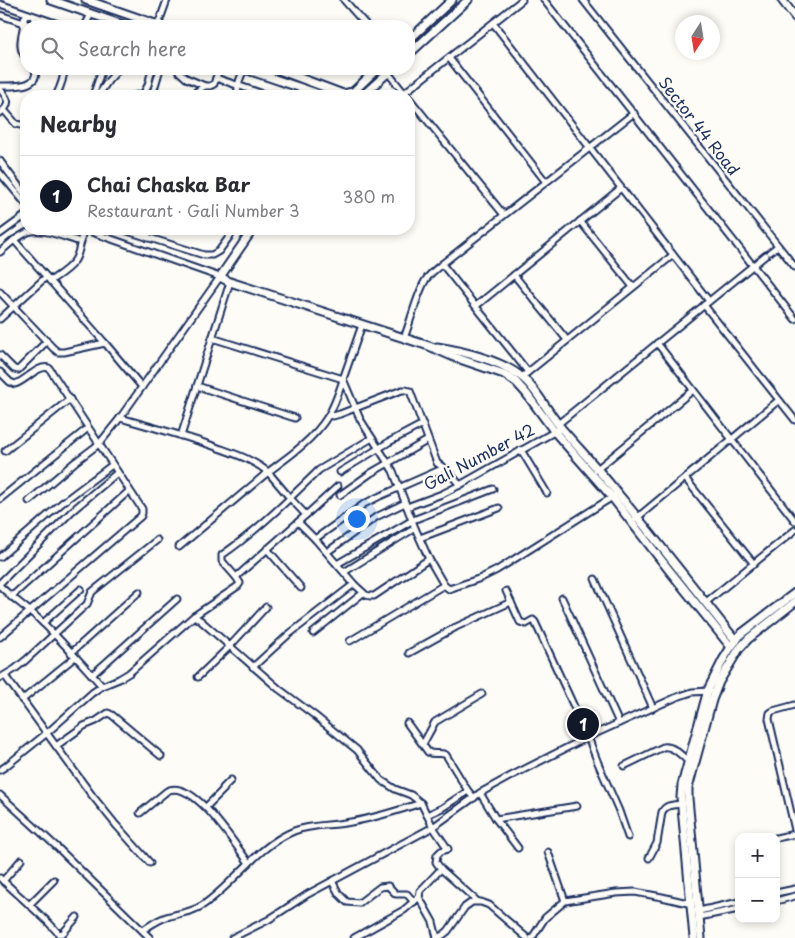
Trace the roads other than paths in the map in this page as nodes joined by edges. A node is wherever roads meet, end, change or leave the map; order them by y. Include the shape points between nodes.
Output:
1 (51, 0) edge
2 (86, 0) edge
3 (167, 0) edge
4 (344, 0) edge
5 (452, 0) edge
6 (468, 0) edge
7 (522, 0) edge
8 (544, 0) edge
9 (583, 0) edge
10 (782, 0) edge
11 (0, 4) edge
12 (91, 14) junction
13 (0, 15) edge
14 (31, 15) junction
15 (795, 17) edge
16 (25, 20) edge
17 (46, 20) edge
18 (88, 20) edge
19 (103, 20) edge
20 (143, 20) edge
21 (162, 20) edge
22 (362, 20) edge
23 (20, 22) edge
24 (492, 23) junction
25 (415, 34) edge
26 (415, 49) edge
27 (449, 58) junction
28 (36, 75) edge
29 (63, 75) edge
30 (100, 75) edge
31 (114, 75) edge
32 (150, 75) edge
33 (158, 75) edge
34 (183, 75) edge
35 (217, 75) edge
36 (243, 75) edge
37 (263, 75) edge
38 (294, 75) edge
39 (370, 75) edge
40 (383, 75) edge
41 (392, 75) edge
42 (216, 78) junction
43 (205, 86) junction
44 (238, 86) junction
45 (0, 88) edge
46 (58, 90) edge
47 (95, 90) edge
48 (102, 90) edge
49 (146, 90) edge
50 (154, 90) edge
51 (199, 90) edge
52 (237, 90) edge
53 (250, 90) edge
54 (307, 90) edge
55 (337, 90) edge
56 (353, 90) edge
57 (368, 90) edge
58 (403, 90) edge
59 (414, 90) edge
60 (415, 106) edge
61 (2, 112) edge
62 (634, 113) junction
63 (20, 125) edge
64 (590, 148) junction
65 (0, 161) edge
66 (0, 174) edge
67 (546, 182) junction
68 (20, 188) edge
69 (621, 188) junction
70 (20, 197) edge
71 (504, 215) junction
72 (20, 219) edge
73 (580, 222) junction
74 (1, 233) edge
75 (23, 235) edge
76 (57, 235) edge
77 (82, 235) edge
78 (100, 235) edge
79 (139, 235) edge
80 (231, 235) edge
81 (249, 235) edge
82 (148, 238) joint
83 (14, 240) junction
84 (81, 242) junction
85 (778, 246) junction
86 (0, 252) edge
87 (673, 255) junction
88 (442, 264) junction
89 (753, 266) junction
90 (795, 267) edge
91 (514, 275) junction
92 (220, 277) junction
93 (48, 279) junction
94 (230, 282) junction
95 (632, 288) junction
96 (0, 292) edge
97 (707, 303) junction
98 (14, 306) junction
99 (476, 306) junction
100 (0, 319) edge
101 (795, 319) edge
102 (362, 325) junction
103 (212, 338) junction
104 (404, 338) junction
105 (46, 340) junction
106 (567, 340) junction
107 (105, 343) junction
108 (657, 343) junction
109 (429, 346) junction
110 (0, 355) edge
111 (0, 372) edge
112 (525, 375) junction
113 (343, 379) junction
114 (197, 386) junction
115 (142, 387) junction
116 (693, 390) junction
117 (70, 399) junction
118 (779, 400) junction
119 (355, 408) junction
120 (329, 415) junction
121 (120, 418) junction
122 (296, 418) dead end
123 (795, 420) edge
124 (423, 424) junction
125 (88, 428) junction
126 (558, 428) junction
127 (181, 436) junction
128 (372, 438) junction
129 (428, 440) junction
130 (732, 440) junction
131 (99, 444) junction
132 (378, 449) junction
133 (521, 450) junction
134 (5, 451) dead end
135 (388, 463) junction
136 (112, 465) junction
137 (444, 468) junction
138 (594, 471) junction
139 (268, 472) junction
140 (340, 472) dead end
141 (117, 473) junction
142 (685, 478) junction
143 (460, 485) junction
144 (338, 486) dead end
145 (399, 488) junction
146 (493, 489) dead end
147 (129, 491) junction
148 (547, 493) dead end
149 (615, 495) junction
150 (340, 496) dead end
151 (290, 498) junction
152 (0, 499) edge
153 (29, 501) dead end
154 (406, 505) junction
155 (499, 508) dead end
156 (306, 515) junction
157 (412, 520) junction
158 (635, 520) junction
159 (795, 521) edge
160 (298, 522) junction
161 (415, 528) junction
162 (795, 530) edge
163 (420, 538) junction
164 (315, 539) junction
165 (157, 540) dead end
166 (179, 547) dead end
167 (267, 549) junction
168 (327, 552) junction
169 (0, 557) edge
170 (429, 559) junction
171 (337, 564) junction
172 (754, 564) junction
173 (344, 572) junction
174 (236, 576) junction
175 (595, 579) dead end
176 (0, 583) edge
177 (354, 584) junction
178 (444, 585) junction
179 (0, 586) edge
180 (302, 588) dead end
181 (82, 589) dead end
182 (506, 591) dead end
183 (139, 592) dead end
184 (363, 592) junction
185 (795, 593) edge
186 (11, 597) junction
187 (562, 598) dead end
188 (177, 599) dead end
189 (511, 602) junction
190 (795, 602) edge
191 (705, 603) junction
192 (266, 607) dead end
193 (30, 611) junction
194 (194, 616) junction
195 (43, 623) junction
196 (313, 633) dead end
197 (54, 634) junction
198 (0, 637) edge
199 (350, 641) dead end
200 (733, 644) junction
201 (230, 646) junction
202 (409, 653) dead end
203 (73, 655) junction
204 (253, 667) junction
205 (92, 675) junction
206 (2, 677) edge
207 (198, 677) dead end
208 (102, 686) junction
209 (712, 691) junction
210 (482, 694) dead end
211 (22, 700) junction
212 (795, 705) edge
213 (653, 708) junction
214 (408, 723) dead end
215 (619, 723) junction
216 (47, 733) junction
217 (588, 737) junction
218 (423, 744) junction
219 (56, 746) junction
220 (161, 756) dead end
221 (688, 762) junction
222 (624, 766) dead end
223 (0, 770) edge
224 (231, 780) dead end
225 (468, 791) junction
226 (480, 793) junction
227 (0, 795) edge
228 (474, 798) junction
229 (420, 803) junction
230 (682, 804) junction
231 (577, 806) dead end
232 (206, 807) junction
233 (140, 813) dead end
234 (427, 815) junction
235 (496, 819) junction
236 (433, 827) junction
237 (795, 830) edge
238 (795, 834) edge
239 (628, 837) dead end
240 (780, 837) edge
241 (518, 848) dead end
242 (548, 852) dead end
243 (649, 858) dead end
244 (21, 860) dead end
245 (150, 863) dead end
246 (249, 863) junction
247 (441, 869) junction
248 (1, 879) edge
249 (54, 880) dead end
250 (332, 881) junction
251 (795, 889) edge
252 (780, 892) edge
253 (795, 896) edge
254 (419, 897) junction
255 (780, 900) edge
256 (565, 901) junction
257 (414, 902) junction
258 (478, 902) junction
259 (735, 903) edge
260 (29, 905) junction
261 (697, 909) junction
262 (735, 909) edge
263 (77, 917) dead end
264 (144, 930) junction
265 (150, 938) edge
266 (232, 938) edge
267 (354, 938) edge
268 (437, 938) edge
269 (527, 938) edge
270 (532, 938) edge
271 (694, 938) edge
272 (701, 938) edge

1 - 12 street
2 - 20 street
3 - 21 street
4 - 22 street
5 - 25 street
6 - 26 street
7 - 24 street
8 - 62 street
9 - 85 street, Sector 44 Road
10 - 15 street
11 - 14 street
12 - 18 street
12 - 19 street
13 - 23 street
14 - 16 street
14 - 17 street
24 - 27 street
24 - 64 street
27 - 59 street
27 - 67 street
28 - 45 street via 28,83
29 - 46 street
30 - 47 street
31 - 48 street
32 - 49 street
33 - 50 street
34 - 43 street
35 - 42 street
36 - 44 street
37 - 54 street
38 - 55 street
39 - 56 street
40 - 57 street
41 - 58 street
42 - 43 street via 214,84
42 - 44 street
43 - 51 street
44 - 52 street
44 - 53 street
45 - 61 street via 8,104
60 - 71 street
61 - 63 street
62 - 64 street
62 - 89 street
64 - 67 street
64 - 69 street
65 - 68 street
66 - 70 street
67 - 71 street
69 - 73 street
69 - 87 street
71 - 88 street
72 - 74 street
73 - 91 street
73 - 95 street
75 - 83 street
76 - 84 street
77 - 84 street
78 - 92 street
79 - 82 street
80 - 82 street via 212,255
81 - 92 street
83 - 86 street
83 - 93 street
84 - 93 street via 75,260 68,268
85 - 89 street, Gali Number 42
85 - 90 street, Sector 44 Road
87 - 95 street
87 - 97 street
88 - 99 street
88 - 104 street via 426,280
89 - 97 street, Gali Number 42
89 - 101 street
91 - 99 street
91 - 106 street
92 - 94 street
92 - 115 street
93 - 98 street
93 - 107 street
94 - 102 street
94 - 103 street
95 - 106 street
96 - 98 street
97 - 108 street, Gali Number 42
97 - 118 street
98 - 100 street
98 - 105 street
99 - 112 street
102 - 104 street
102 - 113 street
103 - 113 street
103 - 114 street
104 - 109 street
105 - 107 street via 58,352
105 - 110 street via 18,370 14,370
106 - 112 street
107 - 115 street
108 - 116 street
108 - 126 street, Gali Number 42
109 - 112 street via 456,350
109 - 126 street via 504,374 516,382
111 - 117 street via 15,384 40,368 49,368
112 - 126 street
113 - 119 street
113 - 120 street
114 - 122 street
114 - 127 street
115 - 121 street
116 - 130 street
116 - 138 street
117 - 125 street
117 - 134 street
118 - 123 street
118 - 130 street
119 - 120 street
119 - 124 street via 406,390 412,394
119 - 128 street
120 - 139 street via 299,448
121 - 127 street
121 - 131 street
124 - 129 street
124 - 132 street
125 - 131 street
125 - 152 street
126 - 133 street, Gali Number 42
126 - 138 street
127 - 139 street via 240,455
128 - 132 street
128 - 151 street via 320,470
129 - 135 street
129 - 137 street via 437,463
130 - 142 street
130 - 159 street
131 - 136 street
131 - 153 street
132 - 135 street
132 - 140 street
133 - 143 street, Gali Number 42
133 - 148 street
135 - 145 street
135 - 150 street
136 - 141 street
136 - 169 street via 63,502
137 - 143 street
137 - 145 street
138 - 149 street
139 - 151 street
139 - 166 street
141 - 147 street
141 - 176 street via 72,511
142 - 158 street
142 - 172 street
143 - 154 street, Gali Number 42
144 - 156 street
145 - 154 street
145 - 164 street via 364,504
146 - 157 street
147 - 186 street
147 - 193 street via 142,509 141,516
149 - 158 street
149 - 178 street via 497,570 451,589
151 - 156 street
151 - 174 street via 222,555 222,561
154 - 157 street
154 - 168 street, Gali Number 42 via 376,517
155 - 163 street
156 - 160 street
157 - 161 street
157 - 171 street
158 - 191 street
158 - 200 street
160 - 164 street
160 - 167 street
161 - 163 street
161 - 173 street
162 - 172 street
163 - 170 street
164 - 168 street
165 - 197 street via 92,592 87,604
167 - 174 street
167 - 180 street
168 - 171 street
170 - 178 street
170 - 184 street via 374,596
171 - 173 street
172 - 191 street
173 - 177 street
174 - 194 street via 240,583 238,586
175 - 213 street
177 - 184 street
177 - 204 street via 288,635
178 - 199 street
179 - 186 street
181 - 195 street
182 - 189 street
183 - 203 street
184 - 196 street
185 - 200 street via 741,634
186 - 193 street
187 - 215 street
188 - 205 street
189 - 202 street
189 - 217 street via 520,622 526,624 533,620
190 - 209 street via 748,639
191 - 200 street
192 - 201 street
193 - 195 street
193 - 198 street
194 - 201 street
194 - 208 street via 130,673
195 - 197 street
197 - 203 street
197 - 206 street
200 - 209 street via 713,678
201 - 204 street
201 - 207 street
203 - 205 street
203 - 211 street
204 - 229 street via 357,750 381,780
205 - 208 street
206 - 211 street
208 - 216 street
209 - 213 street via 692,692
209 - 221 street
209 - 261 street via 688,788
210 - 218 street via 435,722
211 - 216 street
212 - 237 street via 773,711 769,719
213 - 215 street
214 - 218 street
215 - 217 street
216 - 219 street
216 - 223 street
217 - 226 street
217 - 239 street
218 - 225 street via 432,754 446,755
219 - 220 street via 108,713
219 - 245 street via 116,825
221 - 222 street via 672,748 663,746
221 - 230 street via 682,785
224 - 232 street
225 - 228 street
225 - 234 street
226 - 228 street
226 - 235 street
227 - 264 street
228 - 236 street
229 - 234 street
229 - 246 street via 361,821 294,831
230 - 243 street via 669,806 662,812 657,843
230 - 261 street
231 - 235 street
232 - 233 street via 178,788 167,791
232 - 246 street
234 - 236 street
235 - 241 street
236 - 247 street via 448,849 437,855 436,862
236 - 250 street
238 - 240 street
242 - 256 street
244 - 248 street
246 - 264 street via 202,906 158,920
247 - 254 street via 420,891
247 - 258 street
248 - 260 street
249 - 260 street
250 - 257 street via 347,902 359,903 380,887 388,886 396,894 407,894
250 - 266 street
251 - 252 street
253 - 255 street
254 - 257 street
254 - 268 street via 433,922
256 - 261 street via 634,892 662,896
256 - 270 street via 545,918
257 - 267 street
258 - 268 street via 465,907 444,935
258 - 269 street via 489,905
259 - 261 street
260 - 263 street via 59,934
261 - 262 street
261 - 271 street
261 - 272 street
264 - 265 street

